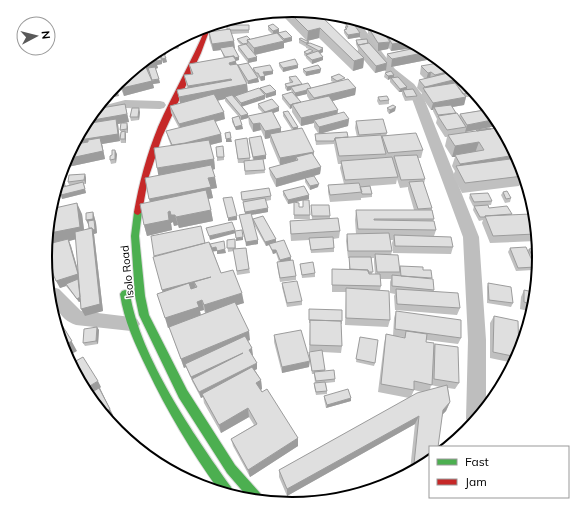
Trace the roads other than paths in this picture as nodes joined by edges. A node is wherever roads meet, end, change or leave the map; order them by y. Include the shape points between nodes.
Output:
1 (352, 24) edge
2 (207, 33) edge
3 (195, 38) edge
4 (184, 60) dead end
5 (160, 105) dead end
6 (104, 109) edge
7 (125, 284) dead end
8 (56, 297) edge
9 (76, 318) junction
10 (131, 324) junction
11 (63, 325) edge
12 (476, 411) edge
13 (224, 487) edge
14 (253, 493) edge

1 - 12 street via 358,28 391,71 417,96 471,237 477,340
2 - 14 main road, Isolo Road via 162,127 142,186 135,236 140,296 144,315 183,394 231,469
3 - 4 main road
5 - 6 street via 125,104
7 - 10 main road, Isolo Road
8 - 9 street
9 - 10 street
9 - 11 street
10 - 13 main road, Isolo Road via 162,391 204,460

